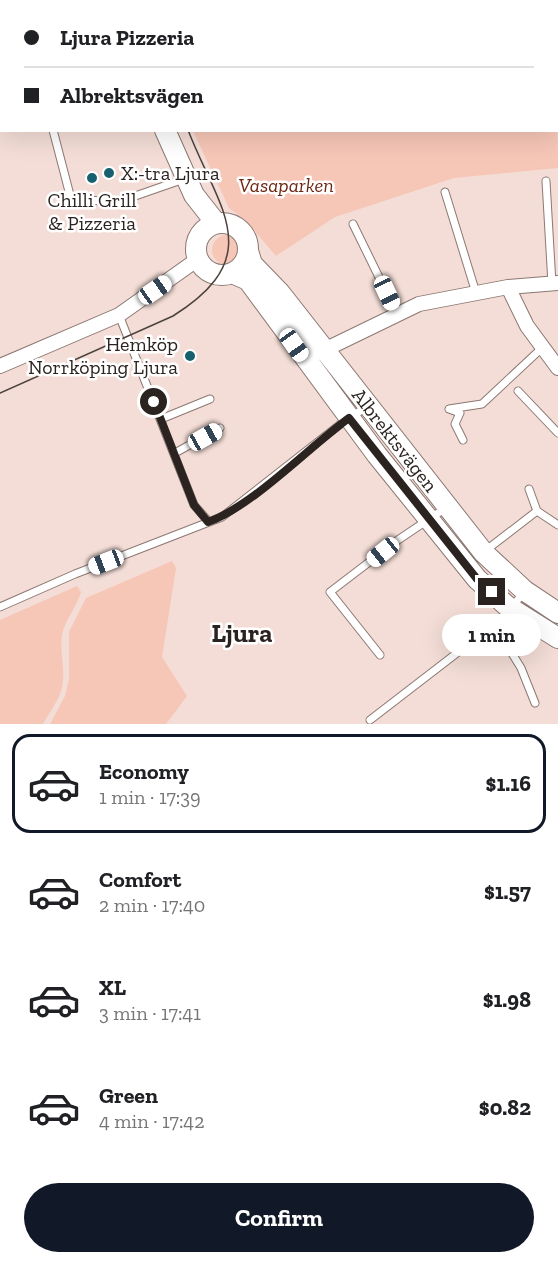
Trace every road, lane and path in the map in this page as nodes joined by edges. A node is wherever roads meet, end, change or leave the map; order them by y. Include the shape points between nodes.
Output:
1 (53, 132) edge
2 (166, 132) edge
3 (546, 181) dead end
4 (190, 186) junction
5 (445, 192) dead end
6 (353, 224) dead end
7 (208, 228) junction
8 (248, 251) junction
9 (198, 259) junction
10 (232, 273) junction
11 (555, 284) edge
12 (508, 287) junction
13 (476, 293) junction
14 (397, 314) junction
15 (118, 315) junction
16 (543, 347) junction
17 (324, 349) junction
18 (305, 360) junction
19 (0, 366) edge
20 (558, 368) edge
21 (518, 391) dead end
22 (210, 399) dead end
23 (368, 406) junction
24 (349, 418) junction
25 (161, 419) junction
26 (220, 428) dead end
27 (558, 433) edge
28 (463, 440) dead end
29 (175, 453) junction
30 (529, 489) dead end
31 (448, 507) junction
32 (537, 512) junction
33 (429, 519) junction
34 (208, 522) junction
35 (558, 525) edge
36 (484, 553) junction
37 (525, 591) junction
38 (0, 607) edge
39 (512, 609) junction
40 (558, 613) edge
41 (494, 624) junction
42 (558, 638) edge
43 (380, 656) dead end
44 (536, 703) dead end
45 (370, 720) dead end

1 - 4 lane via 70,199 118,202
2 - 4 main road
3 - 11 lane
4 - 7 main road
5 - 13 lane
6 - 14 lane
7 - 8 main road via 228,222 241,230
7 - 9 main road via 196,250
8 - 10 main road
8 - 17 main road, Albrektsvägen via 252,264
9 - 10 main road via 210,272
9 - 15 street
10 - 18 main road, Albrektsvägen via 248,280
11 - 12 street
12 - 13 street
12 - 16 street via 527,326
13 - 14 street via 419,303
14 - 17 street
15 - 19 street
15 - 25 lane
16 - 20 street
16 - 28 lane via 482,404 449,409 460,412 455,424
17 - 18 street
17 - 23 main road, Albrektsvägen
18 - 24 main road, Albrektsvägen
21 - 27 lane
22 - 25 lane
23 - 24 lane
23 - 31 main road, Albrektsvägen
24 - 33 main road, Albrektsvägen
24 - 34 lane via 222,517
25 - 29 lane
26 - 29 lane
29 - 34 lane via 194,505
30 - 32 lane
31 - 33 lane
31 - 36 main road, Albrektsvägen
32 - 35 lane
32 - 36 lane
33 - 39 main road, Albrektsvägen via 477,579
33 - 43 lane via 330,592
34 - 38 lane
36 - 37 main road, Albrektsvägen
37 - 39 lane
37 - 40 main road, Albrektsvägen
39 - 41 lane
39 - 42 main road, Albrektsvägen
41 - 44 lane via 521,668
41 - 45 lane

